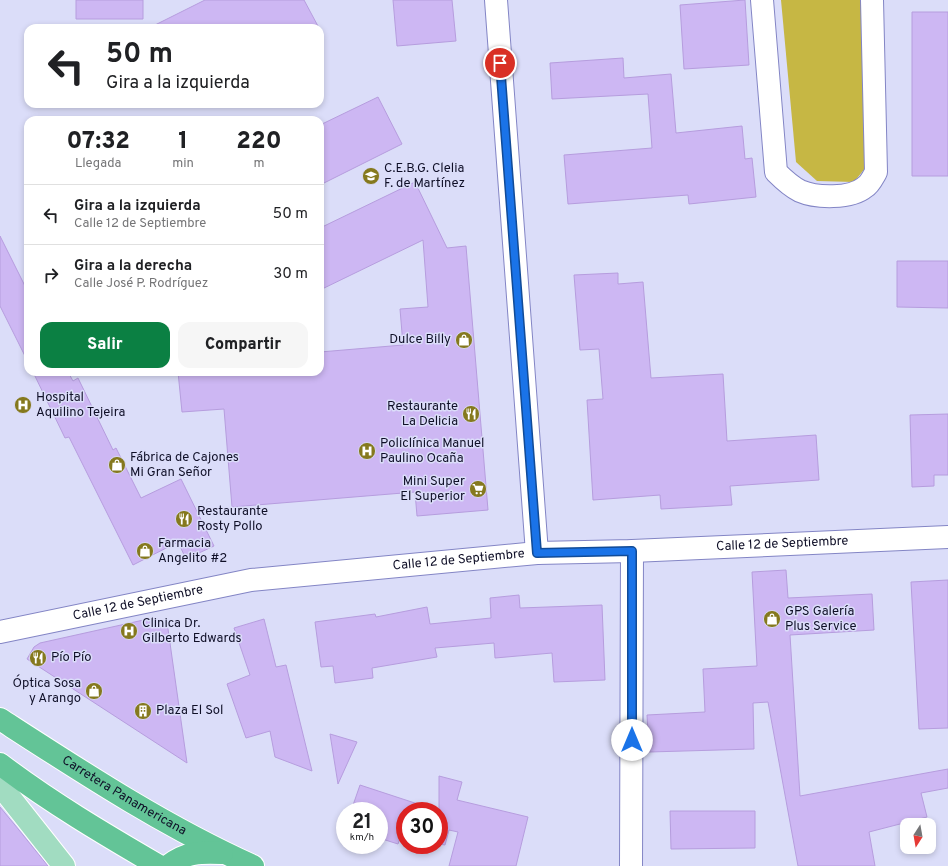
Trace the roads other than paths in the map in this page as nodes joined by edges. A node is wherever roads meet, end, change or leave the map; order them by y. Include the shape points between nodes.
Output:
1 (496, 0) edge
2 (762, 0) edge
3 (872, 0) edge
4 (948, 537) edge
5 (632, 551) junction
6 (537, 553) junction
7 (0, 632) edge
8 (0, 719) edge
9 (0, 764) edge
10 (0, 786) edge
11 (223, 853) junction
12 (64, 866) edge
13 (158, 866) edge
14 (168, 866) edge
15 (253, 866) edge
16 (631, 866) edge

1 - 6 street
2 - 3 street via 776,172 782,179 807,194 829,195 860,191 866,187 876,172
4 - 5 street, Calle 12 de Septiembre
5 - 6 street, Calle 12 de Septiembre
5 - 16 street
6 - 7 street, Calle 12 de Septiembre via 251,580
8 - 11 highway, Carretera Panamericana via 107,788
9 - 13 highway via 93,828
10 - 12 main road
11 - 14 highway via 193,853
11 - 15 highway, Carretera Panamericana

